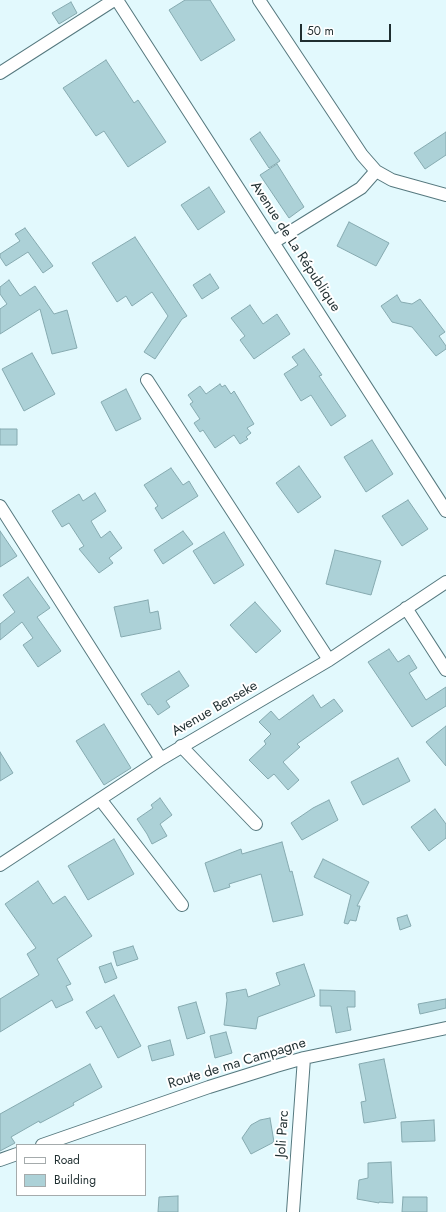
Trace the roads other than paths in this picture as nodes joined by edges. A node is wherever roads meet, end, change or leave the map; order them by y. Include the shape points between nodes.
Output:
1 (114, 0) edge
2 (117, 0) edge
3 (259, 0) edge
4 (0, 73) edge
5 (376, 171) junction
6 (446, 195) edge
7 (274, 242) junction
8 (147, 380) dead end
9 (0, 506) edge
10 (446, 510) edge
11 (446, 582) edge
12 (406, 608) junction
13 (329, 660) junction
14 (446, 670) edge
15 (181, 746) junction
16 (161, 759) junction
17 (100, 799) junction
18 (256, 824) dead end
19 (1, 861) edge
20 (182, 905) dead end
21 (444, 1026) edge
22 (304, 1058) junction
23 (45, 1144) edge
24 (16, 1154) edge
25 (0, 1160) edge
26 (293, 1212) edge

1 - 4 street
2 - 7 street, Avenue de La République
3 - 5 street via 362,155
5 - 6 street via 392,180
5 - 7 street via 361,188
7 - 10 street, Avenue de La République
8 - 13 street
9 - 16 street
11 - 12 street, Avenue Benseke
12 - 13 street, Avenue Benseke
12 - 14 street
13 - 15 street, Avenue Benseke
15 - 16 street, Avenue Benseke
15 - 18 street
16 - 17 street, Avenue Benseke
17 - 19 street, Avenue Benseke
17 - 20 street
21 - 22 street, Route de ma Campagne
22 - 23 street, Route de ma Campagne via 209,1087
22 - 26 street, Joli Parc
24 - 25 street

